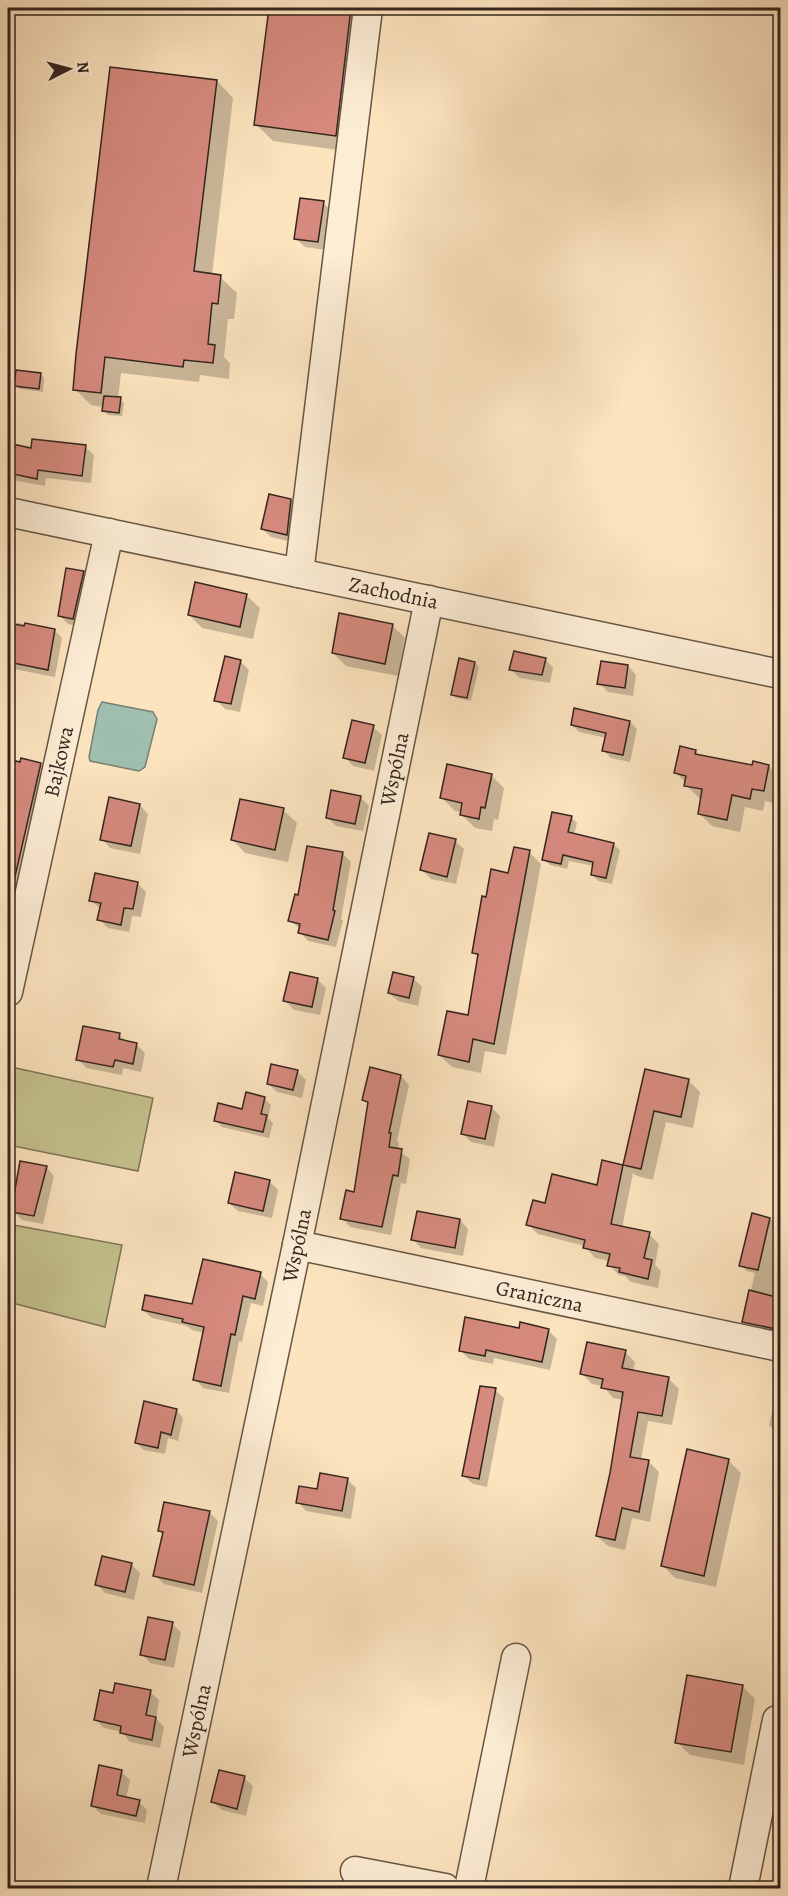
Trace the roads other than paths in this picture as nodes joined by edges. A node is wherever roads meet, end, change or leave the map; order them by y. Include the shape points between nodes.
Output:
1 (368, 8) edge
2 (8, 512) edge
3 (109, 533) junction
4 (299, 573) junction
5 (429, 600) junction
6 (780, 674) edge
7 (8, 992) edge
8 (297, 1245) junction
9 (780, 1347) edge
10 (516, 1658) dead end
11 (777, 1720) dead end
12 (355, 1870) dead end
13 (161, 1888) edge
14 (445, 1888) edge
15 (469, 1888) edge
16 (744, 1888) edge

1 - 4 street
2 - 3 street, Zachodnia
3 - 4 street, Zachodnia
3 - 7 street, Bajkowa
4 - 5 street, Zachodnia
5 - 6 street, Zachodnia
5 - 8 street, Wspólna
8 - 9 street, Graniczna
8 - 13 street, Wspólna
10 - 15 street
11 - 16 street
12 - 14 street

